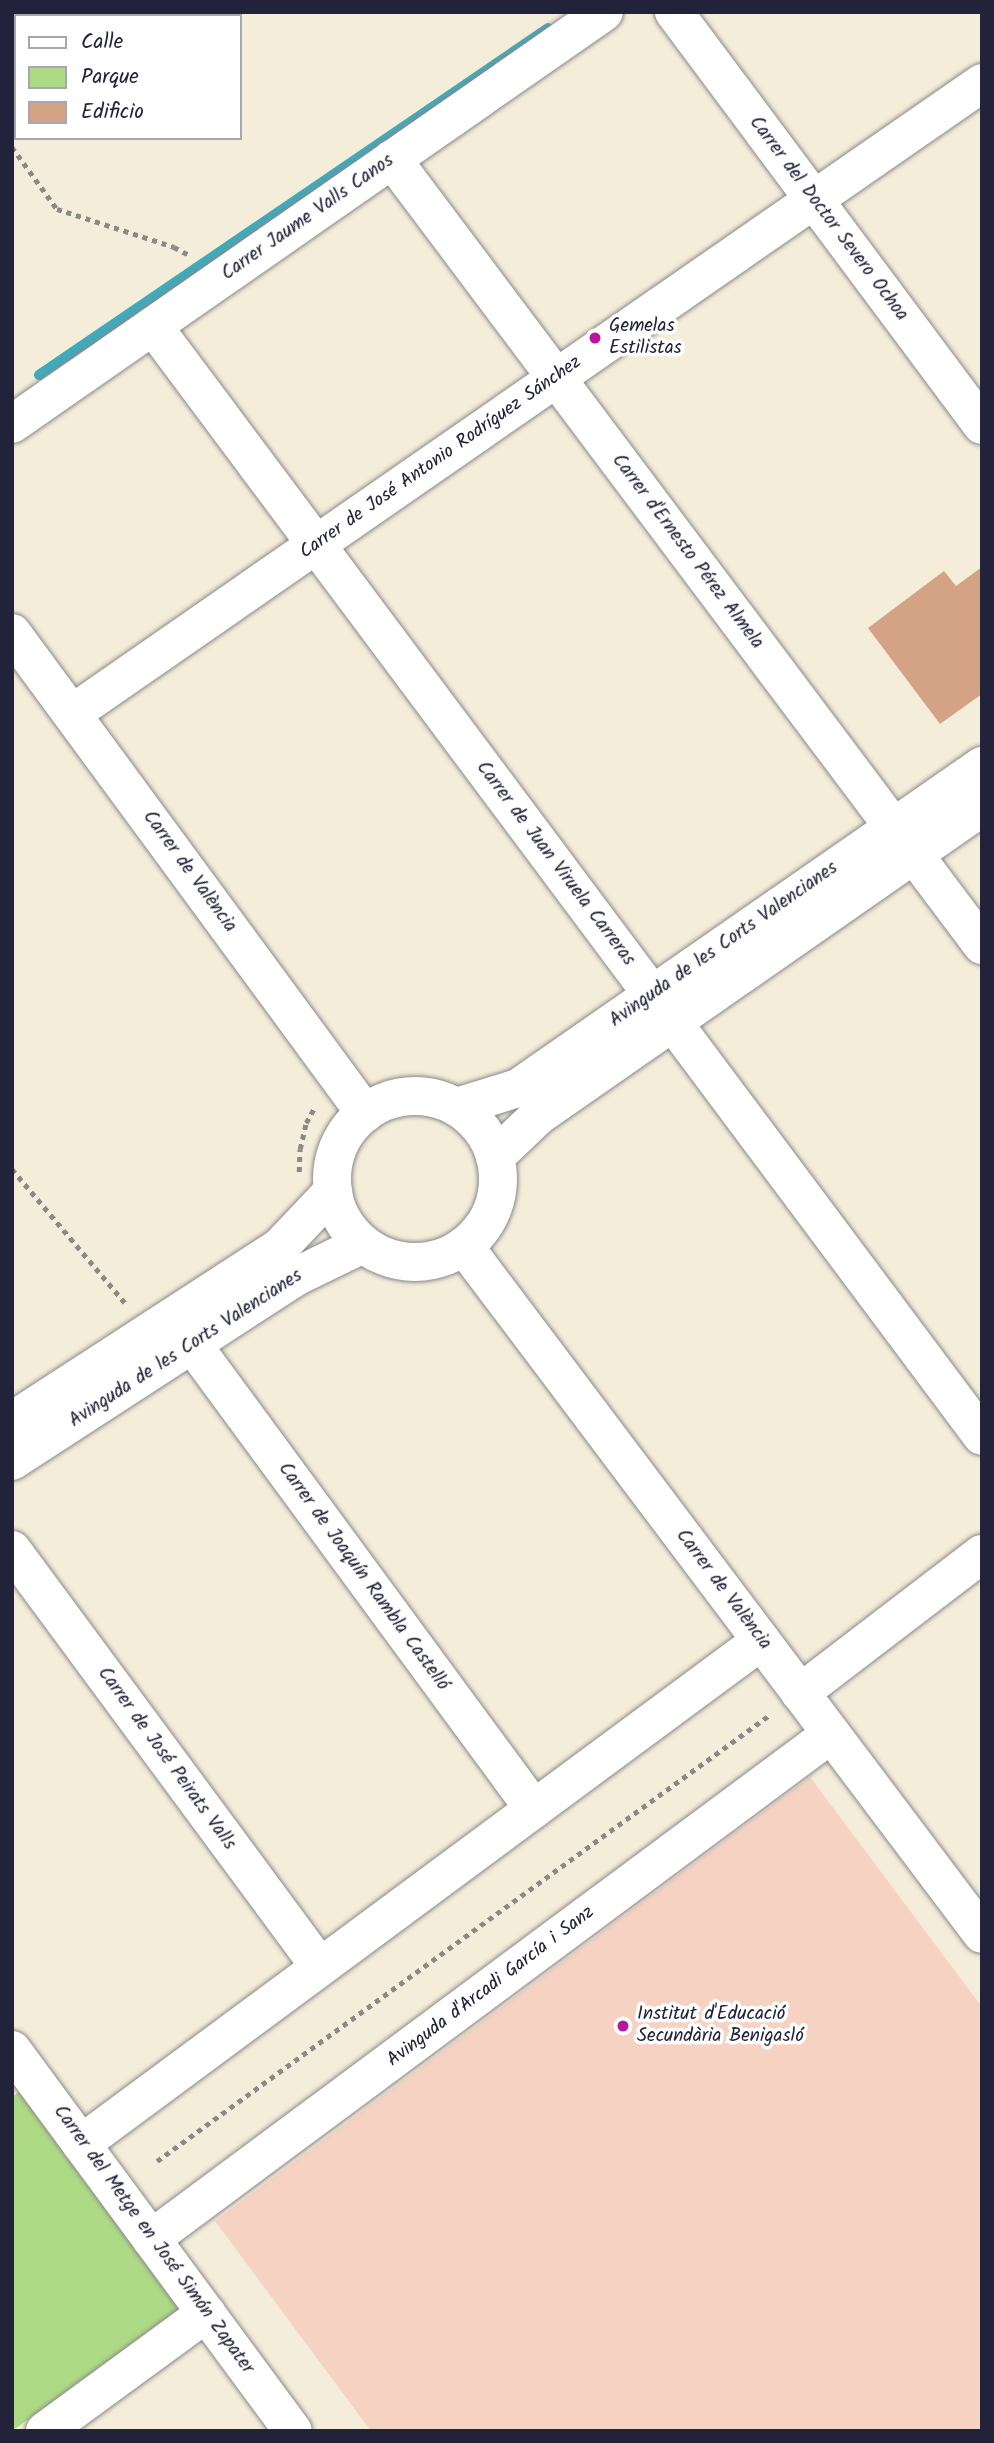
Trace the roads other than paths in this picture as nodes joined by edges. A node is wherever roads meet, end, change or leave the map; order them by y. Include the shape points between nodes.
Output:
1 (604, 12) edge
2 (674, 12) edge
3 (982, 83) edge
4 (392, 159) junction
5 (814, 200) junction
6 (153, 326) junction
7 (556, 378) junction
8 (12, 424) edge
9 (982, 425) edge
10 (316, 544) junction
11 (12, 633) edge
12 (73, 713) junction
13 (982, 766) edge
14 (982, 807) edge
15 (904, 841) junction
16 (982, 945) edge
17 (663, 1008) junction
18 (457, 1107) junction
19 (365, 1113) junction
20 (495, 1157) junction
21 (316, 1183) junction
22 (363, 1244) junction
23 (464, 1246) junction
24 (192, 1344) junction
25 (12, 1420) edge
26 (982, 1436) edge
27 (12, 1461) edge
28 (12, 1550) edge
29 (982, 1554) edge
30 (761, 1641) junction
31 (800, 1693) junction
32 (831, 1734) junction
33 (534, 1809) junction
34 (982, 1934) edge
35 (320, 1968) junction
36 (16, 2062) edge
37 (82, 2144) junction
38 (151, 2239) junction
39 (206, 2313) junction
40 (45, 2431) edge
41 (293, 2431) edge

1 - 4 street, Carrer Jaume Valls Canos
2 - 5 street, Carrer del Doctor Severo Ochoa
3 - 5 street, Carrer de José Antonio Rodríguez Sánchez
4 - 6 street, Carrer Jaume Valls Canos
4 - 7 street, Carrer d'Ernesto Pérez Almela
5 - 7 street, Carrer de José Antonio Rodríguez Sánchez
5 - 9 street, Carrer del Doctor Severo Ochoa
6 - 8 street, Carrer Jaume Valls Canos
6 - 10 street, Carrer de Juan Viruela Carreras
7 - 10 street, Carrer de José Antonio Rodríguez Sánchez
7 - 15 street, Carrer d'Ernesto Pérez Almela
10 - 12 street, Carrer de José Antonio Rodríguez Sánchez
10 - 17 street, Carrer de Juan Viruela Carreras
11 - 12 street, Carrer de València
12 - 19 street, Carrer de València
13 - 15 street, Avinguda de les Corts Valencianes
14 - 15 street, Avinguda de les Corts Valencianes
15 - 16 street, Carrer d'Ernesto Pérez Almela
15 - 17 street, Avinguda de les Corts Valencianes
17 - 18 street, Avinguda de les Corts Valencianes via 518,1088
17 - 20 street, Avinguda de les Corts Valencianes
17 - 26 street, Carrer de Juan Viruela Carreras
18 - 19 street via 443,1100 410,1096
18 - 20 street via 487,1137
19 - 21 street via 342,1139 332,1173
20 - 23 street via 493,1206
21 - 22 street
21 - 25 street, Avinguda de les Corts Valencianes via 279,1247
22 - 23 street via 395,1260 413,1262 440,1258
22 - 24 street, Avinguda de les Corts Valencianes via 297,1276
23 - 30 street, Carrer de València
24 - 27 street, Avinguda de les Corts Valencianes
24 - 33 street, Carrer de Joaquín Rambla Castelló
28 - 35 street, Carrer de José Peirats Valls
29 - 31 street
30 - 31 street, Carrer de València
30 - 33 street
31 - 32 street, Carrer de València
32 - 34 street, Carrer de València
32 - 38 street, Avinguda d'Arcadi García i Sanz
33 - 35 street
35 - 37 street
36 - 37 street, Carrer del Metge en José Simón Zapater
37 - 38 street, Carrer del Metge en José Simón Zapater
38 - 39 street, Carrer del Metge en José Simón Zapater
39 - 40 street
39 - 41 street, Carrer del Metge en José Simón Zapater

